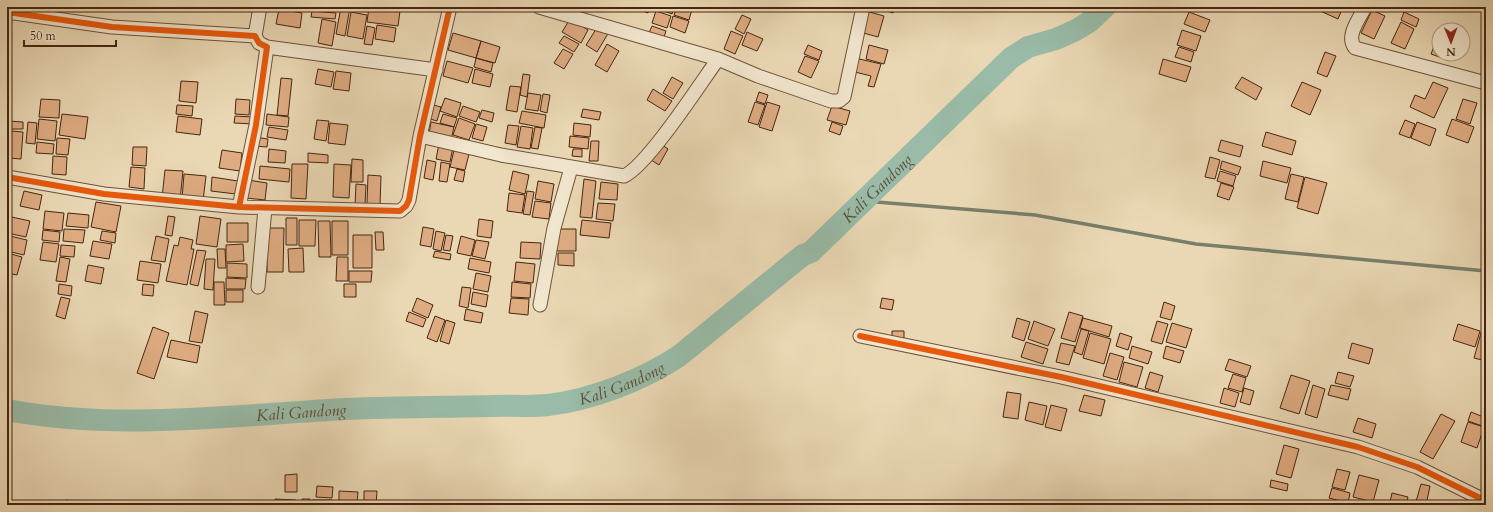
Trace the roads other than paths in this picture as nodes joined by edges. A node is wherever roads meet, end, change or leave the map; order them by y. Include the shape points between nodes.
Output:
1 (260, 7) edge
2 (450, 7) edge
3 (538, 7) edge
4 (863, 7) edge
5 (1365, 7) edge
6 (7, 12) edge
7 (254, 36) junction
8 (267, 47) junction
9 (718, 59) junction
10 (436, 70) junction
11 (1486, 83) edge
12 (420, 136) junction
13 (570, 168) junction
14 (7, 177) edge
15 (239, 207) junction
16 (265, 208) junction
17 (258, 287) dead end
18 (540, 305) dead end
19 (860, 336) dead end
20 (1486, 500) edge

1 - 7 street
2 - 10 street
3 - 9 street
4 - 9 street via 844,96 839,101 831,101 758,76
5 - 11 street via 1351,35 1355,48
6 - 7 street via 106,26
7 - 8 street via 259,43
8 - 10 street
8 - 15 street via 256,125
9 - 13 street via 672,124 634,170 624,176
10 - 12 street
12 - 13 street
12 - 16 street via 409,200 406,206 394,212
13 - 18 street via 554,228
14 - 15 street via 104,194
15 - 16 street
16 - 17 street
19 - 20 street via 1061,377 1358,447 1417,467

